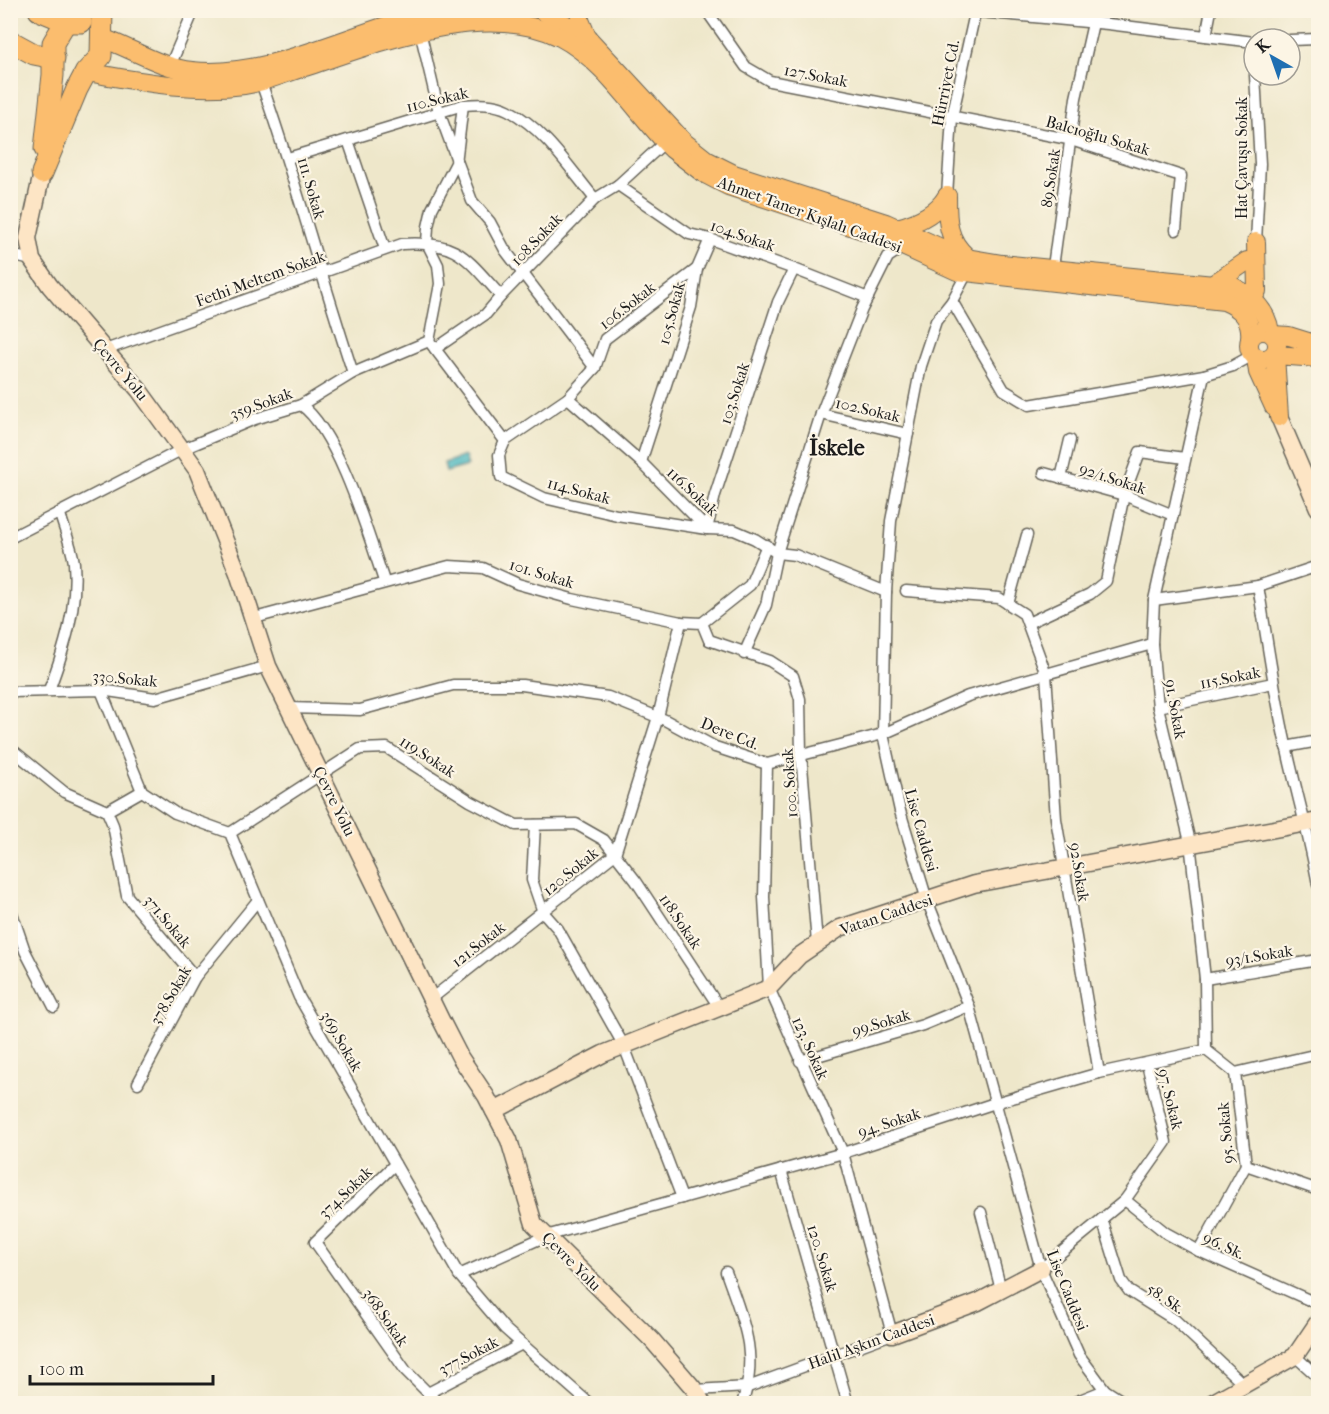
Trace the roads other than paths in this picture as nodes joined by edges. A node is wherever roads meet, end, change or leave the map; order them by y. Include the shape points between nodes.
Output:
1 (39, 10) edge
2 (102, 10) edge
3 (194, 10) edge
4 (450, 10) edge
5 (580, 10) edge
6 (706, 10) edge
7 (957, 10) edge
8 (1210, 10) edge
9 (543, 11) edge
10 (975, 13) junction
11 (71, 16) edge
12 (1079, 16) edge
13 (1093, 22) junction
14 (420, 31) junction
15 (1206, 36) junction
16 (587, 37) junction
17 (102, 38) junction
18 (1318, 39) edge
19 (1242, 40) edge
20 (1302, 40) edge
21 (10, 41) edge
22 (54, 58) junction
23 (170, 66) junction
24 (86, 72) junction
25 (261, 82) junction
26 (1256, 87) edge
27 (463, 105) junction
28 (439, 112) junction
29 (952, 117) junction
30 (348, 140) junction
31 (1070, 140) junction
32 (665, 142) junction
33 (288, 159) junction
34 (456, 163) junction
35 (42, 173) junction
36 (618, 185) junction
37 (947, 196) junction
38 (595, 199) junction
39 (897, 228) junction
40 (1176, 230) dead end
41 (710, 238) junction
42 (1257, 242) junction
43 (427, 243) junction
44 (903, 247) junction
45 (385, 249) junction
46 (10, 255) edge
47 (32, 260) junction
48 (1247, 261) junction
49 (968, 266) junction
50 (1053, 267) junction
51 (795, 268) junction
52 (698, 269) junction
53 (320, 272) junction
54 (524, 274) junction
55 (1215, 284) junction
56 (501, 296) junction
57 (868, 298) junction
58 (952, 301) junction
59 (1244, 303) junction
60 (1271, 334) junction
61 (432, 345) junction
62 (1318, 345) edge
63 (105, 350) junction
64 (1253, 350) junction
65 (1275, 355) junction
66 (1318, 358) edge
67 (595, 368) junction
68 (353, 373) junction
69 (1204, 375) junction
70 (568, 398) junction
71 (301, 405) junction
72 (821, 414) junction
73 (1279, 417) junction
74 (908, 434) junction
75 (1070, 440) dead end
76 (505, 441) junction
77 (183, 449) junction
78 (1185, 458) junction
79 (641, 462) junction
80 (1044, 473) dead end
81 (1312, 476) edge
82 (1061, 478) junction
83 (1124, 495) junction
84 (1318, 508) edge
85 (60, 514) junction
86 (1173, 515) junction
87 (707, 529) junction
88 (1027, 535) dead end
89 (10, 538) edge
90 (767, 546) junction
91 (777, 553) junction
92 (1318, 566) edge
93 (384, 581) junction
94 (1258, 586) junction
95 (906, 591) dead end
96 (886, 592) junction
97 (1154, 600) junction
98 (1008, 604) junction
99 (251, 619) junction
100 (681, 622) junction
101 (702, 622) junction
102 (1028, 623) junction
103 (1152, 644) junction
104 (744, 654) junction
105 (268, 666) junction
106 (1046, 674) junction
107 (1273, 683) junction
108 (49, 690) junction
109 (101, 690) junction
110 (10, 692) edge
111 (1158, 707) junction
112 (289, 708) junction
113 (658, 717) junction
114 (883, 734) junction
115 (1318, 741) edge
116 (1287, 747) junction
117 (10, 748) edge
118 (801, 754) junction
119 (767, 764) junction
120 (321, 774) junction
121 (142, 791) junction
122 (107, 811) junction
123 (1313, 822) edge
124 (535, 825) junction
125 (230, 833) junction
126 (1190, 842) junction
127 (615, 854) junction
128 (1065, 866) junction
129 (1318, 885) edge
130 (258, 900) junction
131 (927, 900) junction
132 (10, 907) edge
133 (11, 912) edge
134 (543, 912) junction
135 (10, 916) edge
136 (817, 943) junction
137 (1318, 960) edge
138 (195, 977) junction
139 (1205, 979) junction
140 (769, 988) junction
141 (431, 999) junction
142 (969, 1006) junction
143 (54, 1007) dead end
144 (719, 1007) junction
145 (624, 1046) junction
146 (1206, 1050) junction
147 (1318, 1054) edge
148 (800, 1061) junction
149 (1147, 1064) junction
150 (1099, 1073) junction
151 (1236, 1073) junction
152 (138, 1083) dead end
153 (995, 1103) junction
154 (494, 1111) junction
155 (843, 1153) junction
156 (395, 1164) junction
157 (1246, 1165) junction
158 (781, 1170) junction
159 (1318, 1190) edge
160 (682, 1198) junction
161 (1125, 1200) junction
162 (981, 1212) dead end
163 (1102, 1219) junction
164 (546, 1236) junction
165 (315, 1242) joint
166 (1199, 1251) junction
167 (1041, 1269) junction
168 (726, 1272) dead end
169 (459, 1275) junction
170 (1001, 1290) junction
171 (1318, 1304) edge
172 (1318, 1322) edge
173 (892, 1334) junction
174 (522, 1344) junction
175 (836, 1354) junction
176 (1295, 1356) junction
177 (1318, 1377) edge
178 (1242, 1383) junction
179 (748, 1387) junction
180 (1105, 1390) junction
181 (428, 1393) junction
182 (699, 1397) edge
183 (439, 1404) edge
184 (590, 1404) edge
185 (742, 1404) edge
186 (848, 1404) edge
187 (1070, 1404) edge
188 (1127, 1404) edge
189 (1210, 1404) edge

1 - 11 highway
2 - 17 highway
3 - 23 street
4 - 23 main road via 237,71 192,71
5 - 16 main road
6 - 29 street, 127.Sokak via 746,68 770,81
7 - 10 street
8 - 15 street
9 - 16 main road, Ahmet Taner Kışlalı Caddesi
10 - 12 street
10 - 29 street, Hürriyet Cd.
11 - 17 highway via 92,26
11 - 22 highway via 55,35
12 - 13 street
13 - 15 street
13 - 31 street, 89.Sokak
14 - 25 main road, Ahmet Taner Kışlalı Caddesi
14 - 28 street
14 - 32 main road, Ahmet Taner Kışlalı Caddesi via 513,20 541,27 596,65
15 - 19 street
16 - 39 main road, Ahmet Taner Kışlalı Caddesi via 684,142 708,161 734,174
17 - 23 main road
17 - 24 highway via 101,56
18 - 20 street
21 - 22 highway via 34,54
22 - 24 highway via 67,69
22 - 35 highway
24 - 25 main road, Ahmet Taner Kışlalı Caddesi via 173,87
24 - 35 highway
25 - 33 street, 111. Sokak
26 - 42 street, Hat Çavuşu Sokak via 1260,164
27 - 28 street, 110.Sokak
27 - 34 street
27 - 38 street, 110.Sokak via 487,104 508,110 525,122 550,144
28 - 30 street, 110.Sokak
28 - 34 street
29 - 31 street, Balcıoğlu Sokak
29 - 37 street, Hürriyet Cd.
30 - 33 street, 110.Sokak
30 - 45 street
31 - 40 street, Balcıoğlu Sokak via 1181,176
31 - 50 street, 89.Sokak
32 - 36 street, 108.Sokak
32 - 44 main road, Ahmet Taner Kışlalı Caddesi via 716,181 881,236
33 - 53 street, 111. Sokak
34 - 43 street via 432,209
34 - 54 street via 472,201
35 - 47 street via 28,238
36 - 38 street, 108.Sokak
36 - 41 street, 104.Sokak via 689,234
37 - 39 main road via 930,213
37 - 49 main road via 950,236
38 - 54 street, 108.Sokak
39 - 49 main road, Ahmet Taner Kışlalı Caddesi
41 - 51 street, 104.Sokak
41 - 52 street, 105.Sokak
42 - 48 main road
42 - 59 main road via 1257,291
43 - 45 street, Fethi Meltem Sokak
43 - 56 street via 460,252
43 - 61 street via 438,265 440,284
44 - 49 main road, Ahmet Taner Kışlalı Caddesi
44 - 57 street via 888,257
45 - 53 street, Fethi Meltem Sokak
46 - 47 street
47 - 63 street, Çevre Yolu
48 - 55 main road
48 - 59 main road
49 - 50 main road, Ahmet Taner Kışlalı Caddesi
49 - 58 street, Lise Caddesi
49 - 59 main road, Ahmet Taner Kışlalı Caddesi
50 - 55 main road, Ahmet Taner Kışlalı Caddesi
51 - 57 street, 104.Sokak
51 - 87 street, 103.Sokak via 778,302
52 - 67 street, 106.Sokak via 606,339
52 - 79 street, 105.Sokak via 691,307
53 - 63 street, Fethi Meltem Sokak
53 - 68 street, 111. Sokak
54 - 56 street, 108.Sokak
54 - 67 street
55 - 59 main road, Ahmet Taner Kışlalı Caddesi
56 - 61 street, 108.Sokak via 486,314
57 - 72 street
58 - 69 street via 1004,390 1029,405
58 - 74 street, Lise Caddesi via 936,321 928,340
59 - 60 main road via 1268,320
59 - 64 main road
60 - 62 main road
60 - 64 main road via 1261,330
60 - 65 main road via 1278,343
61 - 68 street, 359.Sokak
61 - 76 street
63 - 77 street, Çevre Yolu
64 - 65 main road
64 - 69 street via 1233,366
64 - 73 main road via 1258,372
65 - 66 main road
65 - 73 main road
67 - 70 street, 106.Sokak
68 - 71 street, 359.Sokak
69 - 78 street, 91. Sokak
70 - 76 street, 106.Sokak
70 - 79 street, 116.Sokak
71 - 77 street, 359.Sokak
71 - 93 street via 311,412 345,471
72 - 74 street, 102.Sokak
72 - 91 street
73 - 81 street
74 - 96 street, Lise Caddesi via 891,521
75 - 82 street
76 - 87 street, 114.Sokak via 500,455 501,477 544,498 617,515
77 - 85 street, 359.Sokak
77 - 99 street, Çevre Yolu via 217,516
78 - 83 street via 1140,452
78 - 86 street, 91. Sokak
79 - 87 street, 116.Sokak
80 - 82 street, 92/1.Sokak
81 - 84 street
82 - 83 street, 92/1.Sokak
83 - 86 street, 92/1.Sokak
83 - 102 street via 1106,581 1090,594
85 - 89 street, 359.Sokak
85 - 108 street via 74,562 73,601 66,646
86 - 97 street, 91. Sokak
87 - 90 street, 116.Sokak via 734,530
88 - 98 street
90 - 91 street, 116.Sokak
90 - 101 street via 750,585
91 - 96 street, 116.Sokak via 795,555
91 - 104 street via 766,605
92 - 94 street
93 - 99 street, 101. Sokak
93 - 100 street, 101. Sokak via 449,566 483,568 518,584
94 - 97 street
94 - 107 street
95 - 98 street via 968,594 999,598
96 - 114 street, Lise Caddesi
97 - 103 street, 91. Sokak
98 - 102 street via 1024,614
99 - 105 street, Çevre Yolu
100 - 101 street, 101. Sokak
100 - 113 street
101 - 104 street via 709,640
102 - 106 street
103 - 106 street, Dere Cd.
103 - 111 street, 91. Sokak
104 - 118 street, 100. Sokak via 770,661 793,676 800,699
105 - 109 street, 330.Sokak via 155,698
105 - 112 street, Çevre Yolu
106 - 114 street, Dere Cd. via 968,696
106 - 128 street, 92.Sokak via 1056,819
107 - 111 street, 115.Sokak
107 - 116 street
108 - 109 street, 330.Sokak
108 - 110 street, 330.Sokak
109 - 121 street
111 - 126 street, 91. Sokak
112 - 113 street, Dere Cd. via 360,710 453,685 522,685 608,697
112 - 120 street, Çevre Yolu
113 - 119 street, Dere Cd. via 715,747
113 - 127 street
114 - 118 street, Dere Cd.
114 - 131 street, Lise Caddesi via 900,811
115 - 116 street
116 - 123 street
117 - 122 street via 64,792
118 - 119 street, Dere Cd.
118 - 136 street, 100. Sokak
119 - 140 street, 123. Sokak via 764,897
120 - 124 street, 119.Sokak via 360,749 387,748 516,825
120 - 125 street, 119.Sokak
120 - 141 street, Çevre Yolu
121 - 122 street
121 - 125 street via 175,813
122 - 138 street, 371.Sokak via 127,896
123 - 126 street, Vatan Caddesi
123 - 129 street
124 - 127 street, 119.Sokak via 576,824 604,840
124 - 134 street via 532,880
125 - 130 street, 369.Sokak
126 - 128 street, Vatan Caddesi
126 - 139 street, 91. Sokak
127 - 134 street, 120.Sokak
127 - 144 street, 118.Sokak
128 - 131 street, Vatan Caddesi via 974,884
128 - 150 street, 92.Sokak
130 - 138 street, 378.Sokak
130 - 156 street, 369.Sokak via 299,998
131 - 136 street, Vatan Caddesi via 840,928
131 - 142 street, Lise Caddesi
132 - 133 street
133 - 135 street
133 - 143 street via 25,951
134 - 141 street, 121.Sokak
134 - 145 street via 558,930
136 - 140 street, Vatan Caddesi via 798,956
137 - 139 street, 93/1.Sokak
138 - 152 street, 378.Sokak
139 - 146 street, 91. Sokak
140 - 144 street, Vatan Caddesi
140 - 148 street, 123. Sokak
141 - 154 street, Çevre Yolu via 460,1057
142 - 148 street, 99.Sokak via 923,1025
142 - 153 street, Lise Caddesi
144 - 145 street, Vatan Caddesi
145 - 154 street, Vatan Caddesi
145 - 160 street
146 - 149 street, 94. Sokak
146 - 151 street
147 - 151 street
148 - 155 street, 123. Sokak
149 - 150 street, 94. Sokak
149 - 161 street, 97. Sokak via 1166,1143
150 - 153 street, 94. Sokak
151 - 157 street, 95. Sokak
153 - 155 street, 94. Sokak
153 - 167 street, Lise Caddesi
154 - 164 street, Çevre Yolu via 509,1140 534,1224
155 - 158 street, 94. Sokak
155 - 173 street, 123. Sokak
156 - 165 street, 374.Sokak
156 - 169 street, 369.Sokak
157 - 159 street
157 - 166 street, 95. Sokak
158 - 160 street, 94. Sokak
158 - 175 street, 120. Sokak
160 - 164 street, 94. Sokak
161 - 163 street, 97. Sokak
161 - 166 street, 96. Sk. via 1166,1233
162 - 170 street
163 - 167 street, 97. Sokak
163 - 178 street, 58. Sk. via 1121,1280 1129,1291 1175,1320
164 - 169 street, 94. Sokak
164 - 182 street, Çevre Yolu via 652,1340
165 - 181 street, 368.Sokak via 401,1365
166 - 171 street, 96. Sk.
167 - 170 street, Halil Aşkın Caddesi
167 - 180 street, Lise Caddesi via 1079,1355
168 - 179 street via 750,1343
169 - 174 street, 369.Sokak
170 - 173 street, Halil Aşkın Caddesi
172 - 176 street
173 - 175 street, Halil Aşkın Caddesi
174 - 181 street, 377.Sokak
174 - 184 street, 369.Sokak
175 - 179 street, Halil Aşkın Caddesi
175 - 186 street, 120. Sokak
176 - 177 street
176 - 178 street
178 - 189 street
179 - 182 street, Halil Aşkın Caddesi
179 - 185 street
180 - 187 street
180 - 188 street, Lise Caddesi
181 - 183 street, 368.Sokak

